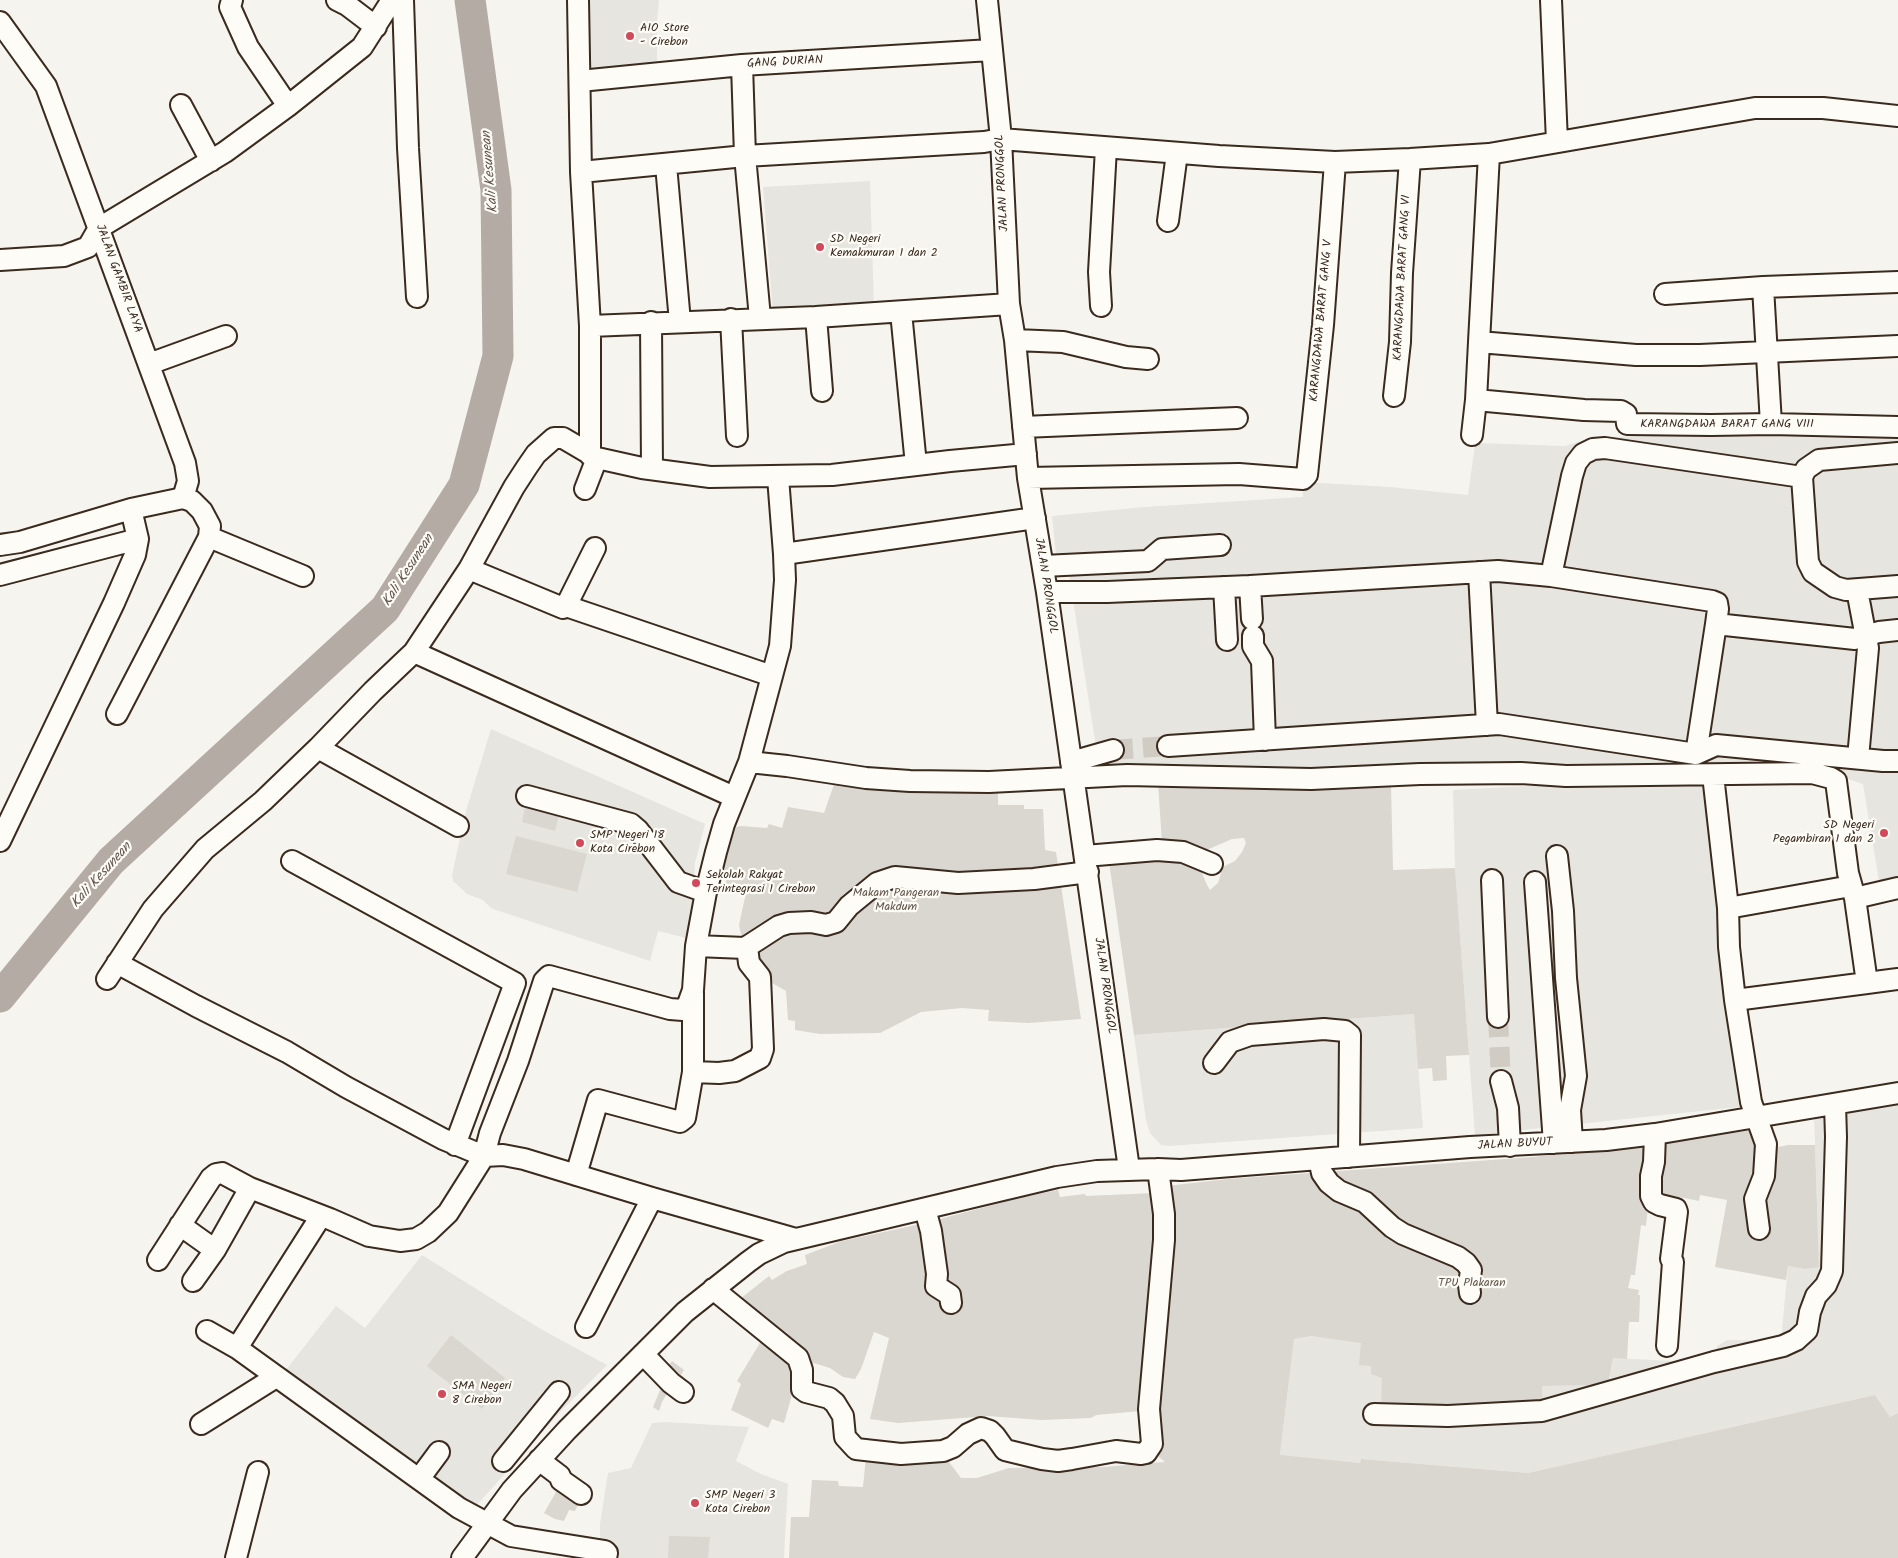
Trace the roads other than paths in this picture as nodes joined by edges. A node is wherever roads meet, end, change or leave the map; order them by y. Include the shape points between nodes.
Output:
1 (232, 0) edge
2 (337, 0) edge
3 (392, 0) edge
4 (403, 0) edge
5 (578, 0) edge
6 (588, 0) edge
7 (987, 0) edge
8 (1551, 0) edge
9 (0, 22) edge
10 (376, 27) junction
11 (589, 38) dead end
12 (991, 50) junction
13 (742, 65) junction
14 (580, 81) junction
15 (181, 105) dead end
16 (288, 106) junction
17 (1898, 116) edge
18 (1001, 139) junction
19 (1557, 142) junction
20 (1106, 148) junction
21 (1177, 153) junction
22 (1489, 154) junction
23 (745, 156) junction
24 (1410, 159) junction
25 (211, 161) junction
26 (1335, 162) junction
27 (666, 165) junction
28 (581, 172) junction
29 (1168, 221) dead end
30 (99, 228) junction
31 (0, 260) edge
32 (1898, 282) edge
33 (1763, 287) junction
34 (1665, 294) dead end
35 (417, 297) dead end
36 (1009, 304) junction
37 (1101, 306) dead end
38 (901, 312) junction
39 (816, 317) junction
40 (760, 318) junction
41 (731, 320) junction
42 (651, 322) junction
43 (680, 322) junction
44 (590, 326) junction
45 (226, 336) dead end
46 (1015, 340) junction
47 (1479, 342) junction
48 (1898, 346) edge
49 (1767, 351) junction
50 (1148, 359) dead end
51 (149, 364) junction
52 (822, 391) dead end
53 (1394, 396) dead end
54 (1476, 400) junction
55 (1237, 418) dead end
56 (1771, 424) junction
57 (1023, 427) junction
58 (1898, 427) edge
59 (1472, 435) dead end
60 (737, 436) dead end
61 (1898, 453) edge
62 (1026, 454) junction
63 (594, 457) junction
64 (916, 465) junction
65 (652, 469) junction
66 (778, 477) junction
67 (1802, 477) junction
68 (1028, 478) junction
69 (585, 489) dead end
70 (183, 498) junction
71 (131, 509) junction
72 (1035, 518) junction
73 (209, 537) junction
74 (138, 539) junction
75 (0, 545) edge
76 (1220, 545) dead end
77 (595, 548) dead end
78 (784, 554) junction
79 (1043, 566) junction
80 (469, 569) junction
81 (1479, 572) junction
82 (0, 575) edge
83 (303, 576) dead end
84 (1551, 576) junction
85 (1250, 586) junction
86 (1898, 586) edge
87 (1224, 587) junction
88 (1857, 590) junction
89 (1047, 592) junction
90 (566, 606) junction
91 (1716, 624) junction
92 (1898, 630) edge
93 (1866, 636) junction
94 (1227, 640) dead end
95 (414, 652) junction
96 (772, 676) junction
97 (117, 714) dead end
98 (1488, 725) junction
99 (1265, 740) junction
100 (1168, 746) tunnel mouth
101 (318, 748) junction
102 (1113, 750) tunnel mouth
103 (1696, 754) junction
104 (1858, 758) junction
105 (1898, 761) edge
106 (749, 762) junction
107 (1072, 770) junction
108 (1713, 775) junction
109 (527, 796) dead end
110 (734, 797) junction
111 (458, 826) dead end
112 (0, 841) edge
113 (1557, 856) dead end
114 (292, 861) dead end
115 (1086, 864) junction
116 (1212, 864) dead end
117 (1492, 880) dead end
118 (1535, 882) dead end
119 (1898, 888) edge
120 (706, 892) junction
121 (1853, 892) junction
122 (1728, 908) junction
123 (696, 946) junction
124 (748, 946) junction
125 (1898, 979) edge
126 (1868, 983) junction
127 (693, 990) junction
128 (1735, 1000) junction
129 (1498, 1017) tunnel mouth
130 (1214, 1063) dead end
131 (693, 1072) junction
132 (1501, 1081) tunnel mouth
133 (1898, 1093) edge
134 (1835, 1104) junction
135 (1756, 1117) junction
136 (1655, 1134) junction
137 (1563, 1143) junction
138 (455, 1145) junction
139 (1510, 1146) junction
140 (484, 1156) junction
141 (1349, 1157) junction
142 (1319, 1159) junction
143 (1129, 1169) junction
144 (1158, 1169) junction
145 (576, 1175) junction
146 (250, 1188) junction
147 (652, 1198) junction
148 (925, 1208) junction
149 (321, 1216) junction
150 (180, 1225) junction
151 (1759, 1229) dead end
152 (796, 1239) junction
153 (215, 1250) junction
154 (158, 1260) dead end
155 (193, 1281) dead end
156 (713, 1290) junction
157 (1470, 1293) dead end
158 (951, 1302) dead end
159 (586, 1327) dead end
160 (207, 1331) dead end
161 (1667, 1346) dead end
162 (237, 1348) junction
163 (643, 1354) junction
164 (276, 1377) junction
165 (559, 1392) dead end
166 (682, 1392) dead end
167 (544, 1410) junction
168 (1374, 1414) dead end
169 (201, 1424) dead end
170 (567, 1430) junction
171 (439, 1452) dead end
172 (503, 1460) dead end
173 (539, 1460) junction
174 (258, 1472) dead end
175 (420, 1480) junction
176 (581, 1494) dead end
177 (487, 1523) junction
178 (236, 1558) edge
179 (462, 1558) edge
180 (606, 1558) edge

1 - 16 street via 230,7 248,47
2 - 10 street
3 - 10 street
4 - 35 street
5 - 14 street
6 - 11 street
7 - 12 street, JALAN PRONGGOL
8 - 19 street
9 - 30 street, JALAN GAMBIR LAYA via 46,86
10 - 16 street via 362,47
12 - 13 street, GANG DURIAN
12 - 18 street, JALAN PRONGGOL
13 - 14 street, GANG DURIAN
13 - 23 street
14 - 28 street
15 - 25 street
16 - 25 street
17 - 19 street via 1823,108 1755,108
18 - 20 street
18 - 23 street
18 - 36 street, JALAN PRONGGOL
19 - 22 street
20 - 21 street
20 - 37 street via 1099,272
21 - 26 street
21 - 29 street
22 - 24 street
22 - 47 street
23 - 27 street
23 - 40 street
24 - 26 street
24 - 53 street, KARANGDAWA BARAT GANG VI
25 - 30 street
26 - 68 street, KARANGDAWA BARAT GANG V via 1323,325 1308,471 1303,479 1238,474
27 - 28 street
27 - 43 street
28 - 44 street
30 - 31 street via 88,247 64,256
30 - 51 street, JALAN GAMBIR LAYA
32 - 33 street
33 - 34 street
33 - 49 street
36 - 38 street
36 - 46 street, JALAN PRONGGOL
38 - 39 street
38 - 64 street
39 - 40 street
39 - 52 street
40 - 41 street
41 - 43 street
41 - 60 street
42 - 43 street
42 - 44 street
42 - 65 street
44 - 63 street
45 - 51 street
46 - 50 street via 1063,342
46 - 57 street, JALAN PRONGGOL
47 - 49 street via 1636,355
47 - 54 street
48 - 49 street
49 - 56 street
51 - 70 street, JALAN GAMBIR LAYA via 185,463 188,481
54 - 56 street, KARANGDAWA BARAT GANG VIII via 1620,412 1626,414 1627,424
54 - 59 street
55 - 57 street
56 - 58 street, KARANGDAWA BARAT GANG VIII
57 - 62 street, JALAN PRONGGOL
61 - 67 street via 1826,458 1812,464
62 - 64 street
62 - 68 street, JALAN PRONGGOL
63 - 65 street
63 - 69 street
63 - 80 street via 563,438 554,438 546,444 514,487
64 - 66 street via 832,476
65 - 66 street via 710,477
66 - 78 street
67 - 84 street via 1605,448 1592,449 1583,454 1572,476
67 - 88 street via 1808,562 1813,572 1835,587
68 - 72 street, JALAN PRONGGOL
70 - 71 street
70 - 73 street via 192,501 202,511 210,526
71 - 74 street
71 - 75 street
72 - 78 street
72 - 79 street, JALAN PRONGGOL
73 - 83 street
73 - 97 street
74 - 82 street
74 - 112 street via 135,555 114,603
76 - 79 street via 1162,549 1148,561
77 - 90 street
78 - 96 street via 780,646
79 - 89 street, JALAN PRONGGOL
80 - 90 street via 563,608
80 - 95 street
81 - 84 street
81 - 85 street
81 - 98 street
84 - 91 street via 1712,601 1718,609
85 - 87 street
85 - 99 street via 1253,646 1262,662
86 - 88 street
87 - 89 street
87 - 94 street
88 - 93 street
89 - 107 street, JALAN PRONGGOL
90 - 96 street
91 - 93 street via 1855,639
91 - 103 street
92 - 93 street
93 - 104 street via 1868,648
95 - 101 street
95 - 110 street
96 - 106 street
98 - 99 street
98 - 103 street
99 - 100 street
101 - 111 street
101 - 138 street via 263,801 206,849 153,909 112,971 196,1006 287,1052
102 - 107 street
103 - 104 street via 1716,745
104 - 105 street
106 - 107 street via 910,782 989,782
106 - 110 street
107 - 108 street via 1127,775 1311,778 1521,773 1566,776
107 - 115 street, JALAN PRONGGOL
108 - 121 street via 1812,773 1836,782
108 - 122 street
109 - 120 street via 631,824 678,882
110 - 120 street
113 - 137 street via 1576,1076
114 - 138 street via 515,983
115 - 116 street via 1157,850 1183,852
115 - 124 street via 1034,879 958,883 895,877 866,891 836,922 826,925 789,923
115 - 143 street, JALAN PRONGGOL
117 - 129 street
118 - 137 street
119 - 121 street
120 - 123 street
121 - 122 street
121 - 126 street
122 - 128 street
123 - 124 street via 739,949
123 - 127 street
124 - 131 street via 749,963 760,977 763,1049 760,1058 735,1071
125 - 126 street
126 - 128 street
127 - 131 street
127 - 140 street via 683,1010 670,1009 550,976 547,978
128 - 135 street
130 - 141 street via 1230,1042 1250,1035 1324,1029 1345,1031 1350,1035
131 - 145 street via 685,1118 680,1122 598,1100
132 - 139 street via 1508,1108
133 - 134 street, JALAN BUYUT
134 - 135 street, JALAN BUYUT
134 - 168 street via 1832,1271 1816,1296 1807,1330 1796,1340 1542,1411 1448,1416
135 - 136 street, JALAN BUYUT
135 - 151 street via 1766,1144 1764,1176 1755,1199
136 - 137 street, JALAN BUYUT
136 - 161 street via 1651,1196 1654,1202 1677,1210
137 - 139 street, JALAN BUYUT
138 - 140 street
139 - 141 street, JALAN BUYUT
140 - 145 street via 524,1159
140 - 149 street via 448,1213 416,1239 400,1241 369,1236
141 - 142 street, JALAN BUYUT
142 - 144 street, JALAN BUYUT
142 - 157 street via 1322,1173 1329,1183 1365,1202 1402,1234 1466,1263 1471,1270
143 - 144 street, JALAN BUYUT
143 - 148 street, JALAN BUYUT via 1096,1170 1057,1177
144 - 156 street via 1164,1240 1149,1409 1152,1444 1141,1454 1116,1451 1072,1459 1042,1459 1005,1450 990,1431 981,1428 943,1452 902,1454 856,1448 845,1437 844,1416 835,1403 802,1389 798,1358
145 - 147 street
146 - 149 street
146 - 150 street via 222,1173 216,1174
146 - 153 street
147 - 152 street
147 - 159 street
148 - 152 street, JALAN BUYUT
148 - 158 street via 931,1231 936,1286 950,1295
149 - 162 street
150 - 153 street
150 - 154 street
152 - 156 street, JALAN BUYUT via 759,1254
153 - 155 street
156 - 163 street, JALAN BUYUT via 685,1312
160 - 162 street
162 - 164 street
163 - 166 street
163 - 170 street, JALAN BUYUT
164 - 169 street
164 - 175 street
165 - 167 street
167 - 170 street
167 - 172 street
170 - 173 street, JALAN BUYUT
171 - 175 street
173 - 176 street
173 - 177 street, JALAN BUYUT
174 - 178 street
175 - 177 street
177 - 179 street, JALAN BUYUT
177 - 180 street via 511,1536 605,1551

